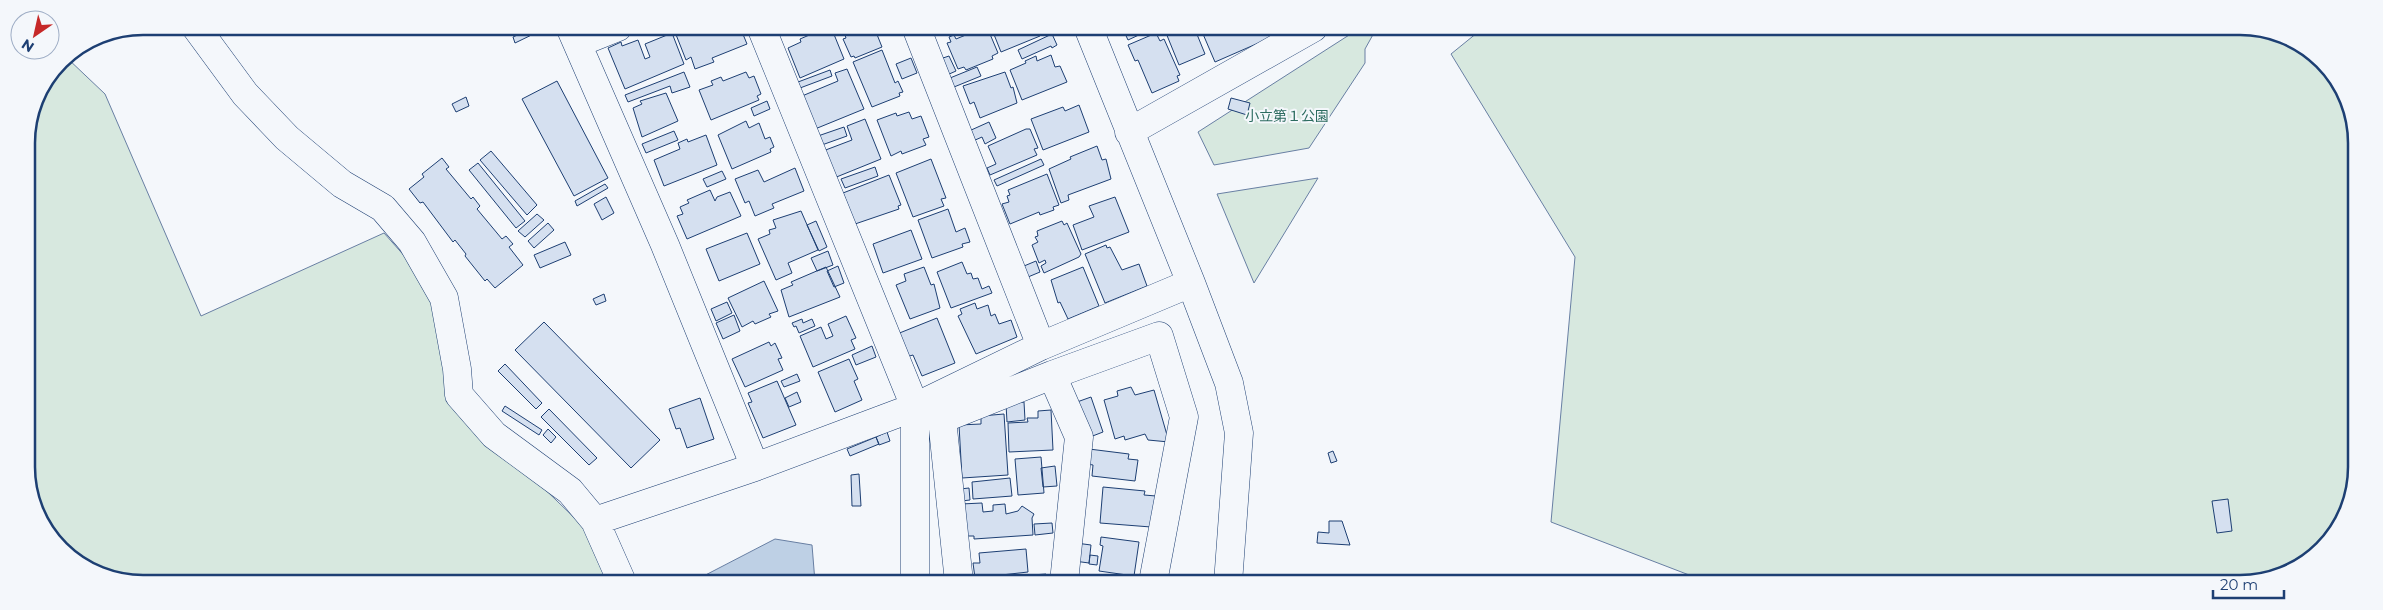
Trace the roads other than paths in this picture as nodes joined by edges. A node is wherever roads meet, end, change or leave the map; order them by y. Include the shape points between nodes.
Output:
1 (202, 35) edge
2 (574, 35) edge
3 (763, 35) edge
4 (919, 35) edge
5 (1091, 35) edge
6 (1284, 35) edge
7 (1129, 132) junction
8 (1191, 283) junction
9 (1040, 346) junction
10 (1052, 375) junction
11 (927, 409) junction
12 (755, 467) junction
13 (595, 521) junction
14 (619, 575) edge
15 (915, 575) edge
16 (957, 575) edge
17 (1065, 575) edge
18 (1154, 575) edge
19 (1229, 575) edge

1 - 13 street via 245,94 286,138 342,184 384,208 412,242 444,298 459,395 494,435 570,491
2 - 12 street via 665,245
3 - 11 street
4 - 9 street
5 - 7 street
6 - 7 street
7 - 8 street
8 - 9 street
8 - 19 street via 1228,384 1239,433
9 - 11 street
10 - 11 street
10 - 17 street via 1079,437
10 - 18 street via 1159,336 1184,417
11 - 12 street
11 - 15 street
11 - 16 street
12 - 13 street
13 - 14 street

